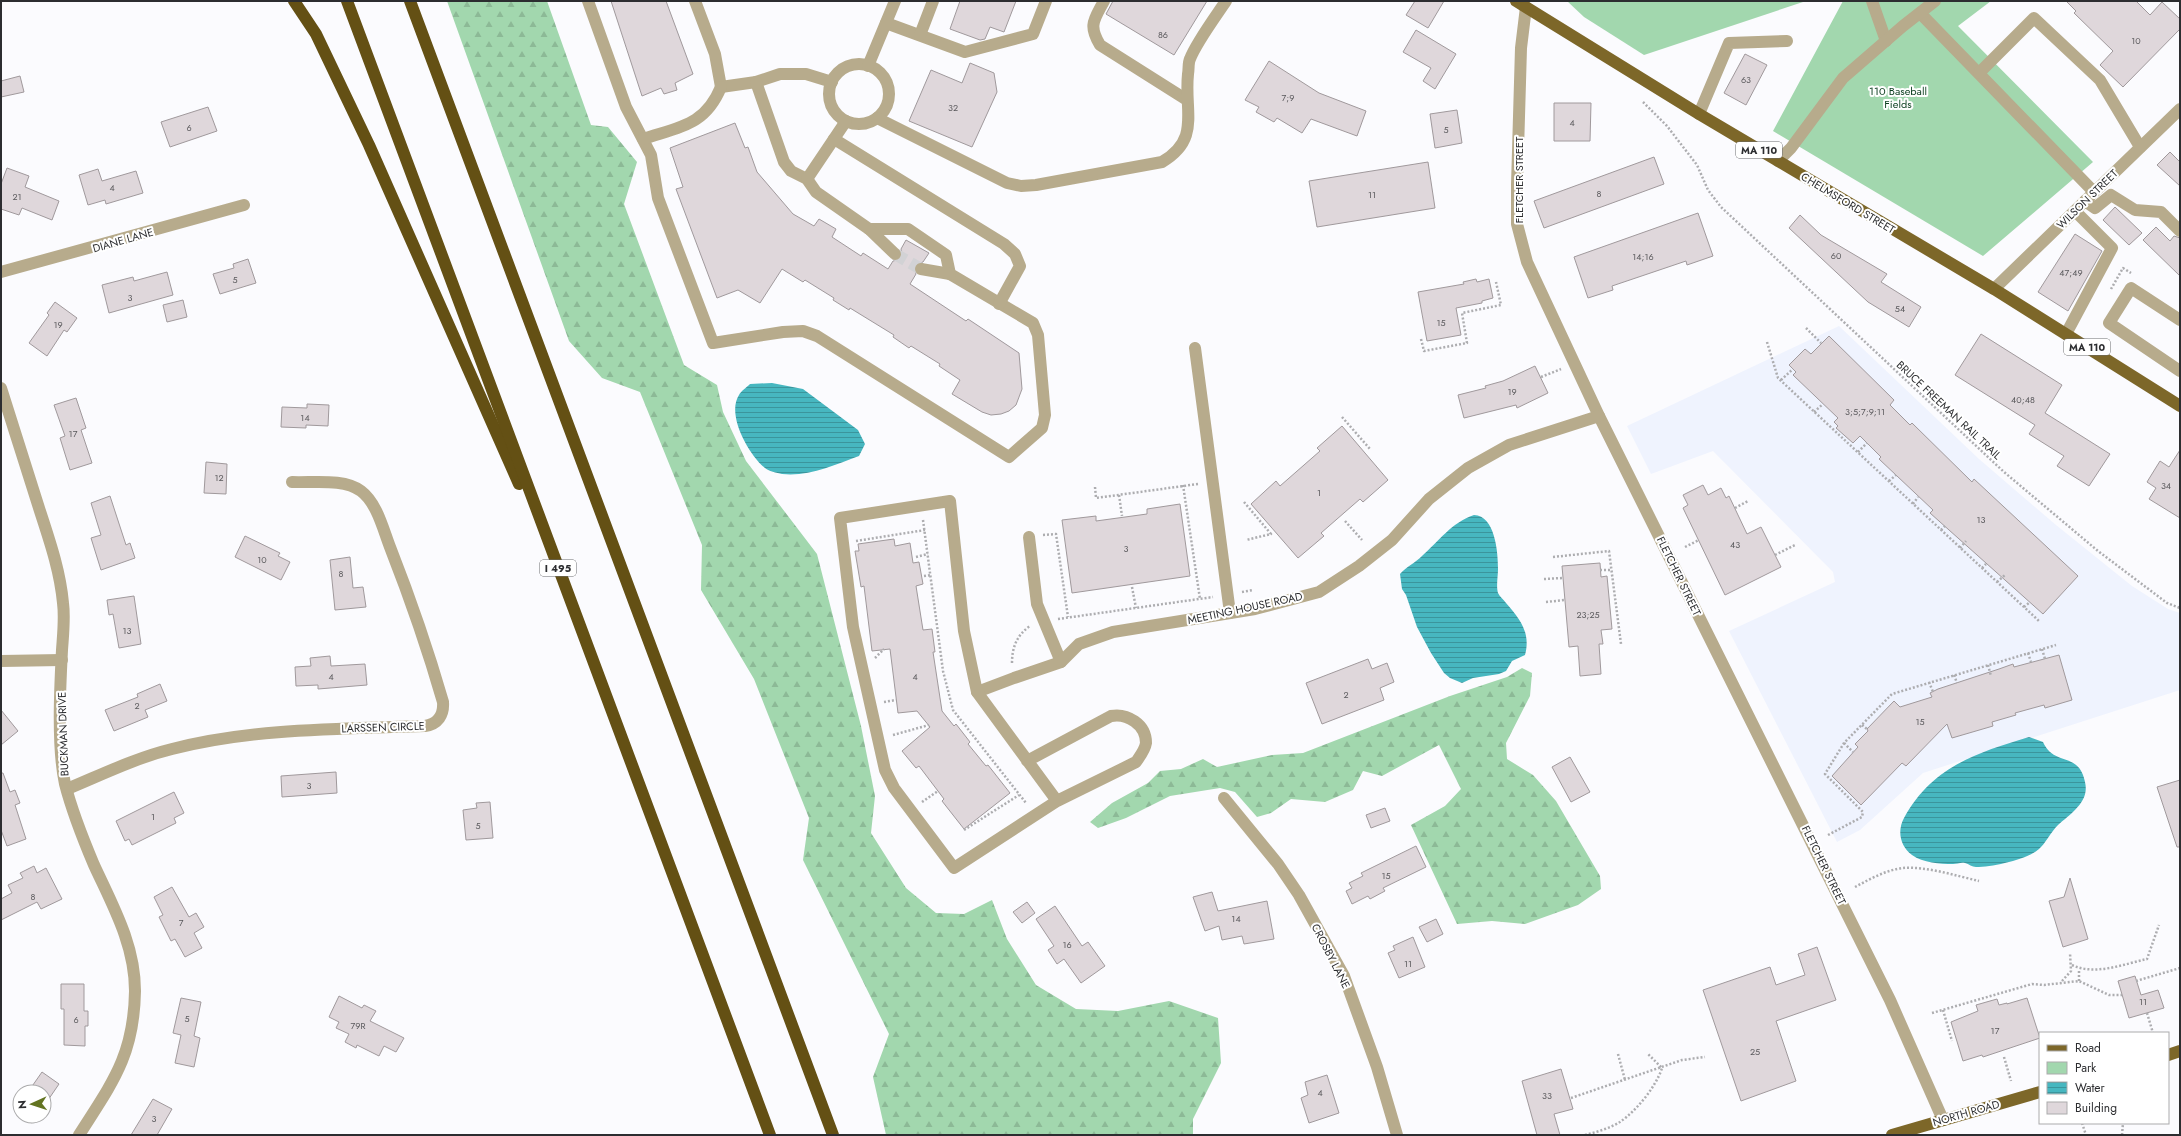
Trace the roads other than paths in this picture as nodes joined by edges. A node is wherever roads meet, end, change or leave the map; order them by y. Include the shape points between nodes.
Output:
1 (294, 1) edge
2 (347, 1) edge
3 (410, 1) edge
4 (588, 1) edge
5 (695, 1) edge
6 (895, 1) edge
7 (933, 1) edge
8 (1046, 1) edge
9 (1104, 1) edge
10 (1226, 1) edge
11 (1872, 1) edge
12 (1935, 1) edge
13 (1521, 4) edge
14 (1920, 13) junction
15 (886, 23) junction
16 (920, 35) junction
17 (1886, 41) junction
18 (1787, 42) dead end
19 (868, 66) junction
20 (1979, 72) junction
21 (756, 82) junction
22 (832, 82) junction
23 (721, 88) junction
24 (1187, 100) junction
25 (2180, 110) edge
26 (1699, 114) junction
27 (877, 118) junction
28 (846, 121) junction
29 (643, 139) junction
30 (834, 139) junction
31 (2140, 147) junction
32 (1778, 161) junction
33 (807, 179) junction
34 (2094, 192) junction
35 (2085, 201) junction
36 (244, 205) dead end
37 (2075, 211) junction
38 (869, 229) junction
39 (2180, 231) edge
40 (895, 254) tunnel mouth
41 (921, 270) tunnel mouth
42 (1, 272) edge
43 (950, 274) junction
44 (1994, 289) junction
45 (999, 304) junction
46 (2180, 320) edge
47 (2066, 334) junction
48 (1195, 348) dead end
49 (2180, 371) edge
50 (1, 388) edge
51 (2180, 406) edge
52 (1599, 416) junction
53 (292, 482) dead end
54 (1035, 536) road end
55 (1230, 613) junction
56 (577, 619) junction
57 (62, 660) junction
58 (1, 661) edge
59 (1061, 662) junction
60 (977, 692) junction
61 (1027, 761) junction
62 (67, 789) junction
63 (1224, 798) dead end
64 (1057, 801) junction
65 (2180, 1051) edge
66 (2169, 1055) edge
67 (2039, 1092) edge
68 (1943, 1120) junction
69 (79, 1135) edge
70 (770, 1135) edge
71 (833, 1135) edge
72 (1397, 1135) edge
73 (1892, 1135) edge

1 - 56 highway via 316,34 369,145 455,336
2 - 56 highway, I 495
3 - 71 highway
4 - 29 street via 626,107
5 - 23 street via 715,54
6 - 15 street
7 - 16 street
8 - 16 street via 1033,34 965,52
9 - 24 street via 1093,22 1093,34 1100,45
10 - 24 street via 1190,59
11 - 17 street
12 - 14 street
13 - 26 main road, CHELMSFORD STREET / MA 110
13 - 52 street, FLETCHER STREET via 1518,224 1527,262
14 - 17 street
14 - 20 street
15 - 16 street
15 - 19 street
17 - 32 street via 1843,78 1791,148
18 - 26 street via 1729,43
19 - 22 street via 851,66 843,69
19 - 27 street via 883,77 889,94 883,112
20 - 31 street via 2034,18 2100,80
20 - 34 street
21 - 22 street via 780,74 806,74
21 - 23 street
21 - 33 street via 784,162 791,171
22 - 28 street via 830,100 838,116
23 - 29 street via 712,105 701,117
24 - 27 street via 1188,127 1185,141 1175,154 1162,162 1021,186 1007,183
25 - 31 street, WILSON STREET
26 - 32 main road, CHELMSFORD STREET / MA 110
27 - 28 street via 862,124
28 - 30 street
29 - 45 street via 651,155 658,198 713,343 796,331 817,336 1009,457 1042,428 1045,415 1038,335 1033,323
30 - 33 street
30 - 45 street via 1004,244 1015,254 1020,266
31 - 34 street, WILSON STREET
32 - 44 main road, CHELMSFORD STREET / MA 110
33 - 38 street via 816,192
34 - 35 street, WILSON STREET
35 - 37 street, WILSON STREET
35 - 39 street via 2095,208 2111,195 2135,210 2161,212
36 - 42 street, DIANE LANE
37 - 44 street, WILSON STREET
37 - 47 street via 2112,248
38 - 40 street
38 - 43 street via 908,229 946,255
41 - 43 street
43 - 45 street
44 - 47 main road, CHELMSFORD STREET / MA 110
46 - 49 street via 2131,288 2109,323
47 - 51 main road, CHELMSFORD STREET / MA 110
48 - 55 street
50 - 57 street, BUCKMAN DRIVE via 58,570 64,604
52 - 55 street, MEETING HOUSE ROAD via 1509,445 1468,468 1429,499 1392,540 1359,566 1319,592
52 - 68 street, FLETCHER STREET via 1890,1000
53 - 62 street, LARSSEN CIRCLE via 347,485 360,490 376,510 429,652 443,702 440,719 425,726 284,732 200,742 146,756
54 - 59 street via 1037,604
55 - 59 street, MEETING HOUSE ROAD via 1113,632 1079,644
56 - 70 highway, I 495
57 - 58 street
57 - 62 street, BUCKMAN DRIVE via 62,754
59 - 60 street
60 - 61 street
60 - 64 street via 964,631 950,501 840,518 853,627 885,770 894,788 954,868
61 - 64 street
61 - 64 street via 1111,716 1126,716 1136,722 1146,742 1143,753 1136,762
62 - 69 street, BUCKMAN DRIVE via 86,847 121,923 131,953 135,989 131,1034 125,1057
63 - 72 street, CROSBY LANE via 1278,864 1299,895 1344,976 1377,1067
65 - 66 main road
67 - 68 main road, NORTH ROAD
68 - 73 main road, NORTH ROAD

